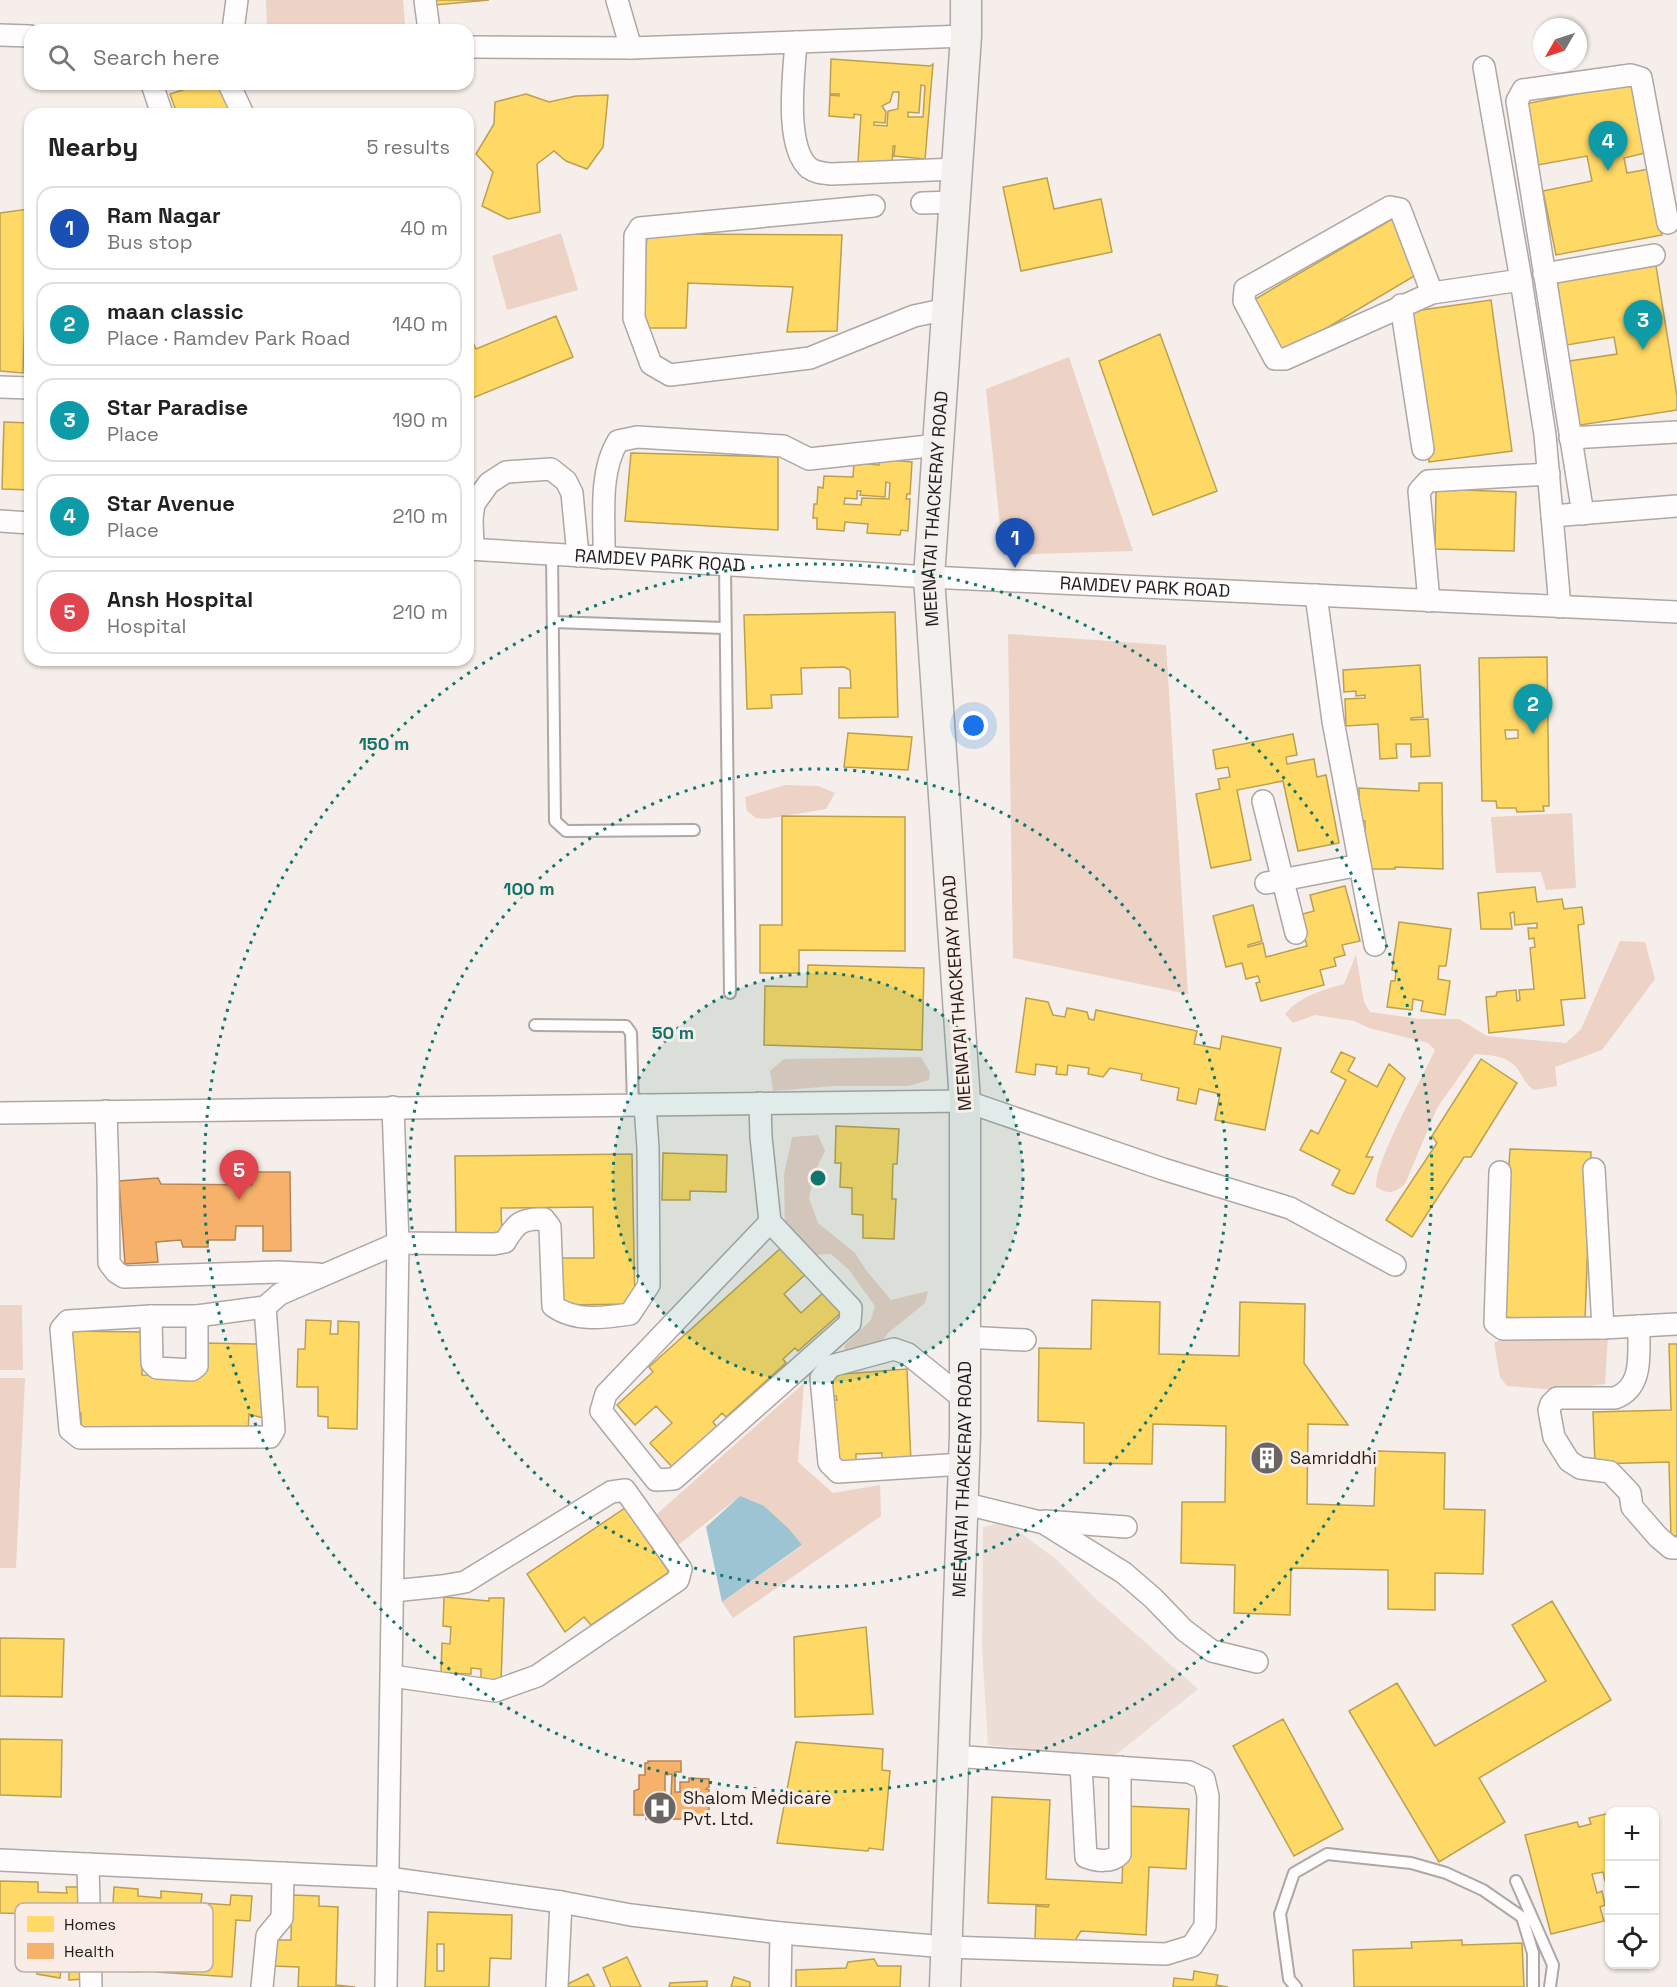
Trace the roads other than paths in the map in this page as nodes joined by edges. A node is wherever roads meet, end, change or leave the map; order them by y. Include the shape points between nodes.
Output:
1 (237, 0) edge
2 (425, 0) edge
3 (617, 0) edge
4 (966, 0) edge
5 (234, 24) edge
6 (428, 24) edge
7 (0, 35) edge
8 (24, 36) edge
9 (966, 36) junction
10 (796, 42) junction
11 (474, 47) edge
12 (631, 48) junction
13 (1484, 67) dead end
14 (154, 90) edge
15 (232, 90) edge
16 (160, 108) edge
17 (240, 108) edge
18 (957, 169) junction
19 (955, 202) junction
20 (922, 203) dead end
21 (874, 206) dead end
22 (1668, 223) dead end
23 (1654, 255) dead end
24 (1544, 274) junction
25 (1521, 280) junction
26 (1432, 293) junction
27 (1401, 305) junction
28 (947, 309) junction
29 (0, 387) edge
30 (24, 388) edge
31 (1677, 432) edge
32 (1571, 441) junction
33 (938, 445) junction
34 (1546, 448) junction
35 (1423, 449) dead end
36 (1549, 474) junction
37 (474, 504) edge
38 (1677, 506) edge
39 (1583, 514) junction
40 (1552, 516) junction
41 (0, 521) edge
42 (24, 523) edge
43 (474, 549) edge
44 (552, 555) junction
45 (578, 556) junction
46 (604, 558) junction
47 (725, 565) junction
48 (929, 577) junction
49 (1316, 595) junction
50 (1429, 601) junction
51 (1560, 606) junction
52 (1677, 612) edge
53 (553, 622) junction
54 (724, 628) junction
55 (1263, 801) dead end
56 (694, 830) dead end
57 (1360, 864) junction
58 (1274, 882) junction
59 (1296, 933) dead end
60 (1375, 945) dead end
61 (730, 993) dead end
62 (535, 1025) dead end
63 (965, 1101) junction
64 (760, 1103) junction
65 (639, 1105) junction
66 (393, 1107) junction
67 (106, 1111) junction
68 (0, 1113) edge
69 (1594, 1169) dead end
70 (1500, 1172) dead end
71 (770, 1222) junction
72 (398, 1243) junction
73 (1395, 1265) dead end
74 (324, 1275) junction
75 (265, 1307) junction
76 (151, 1316) junction
77 (197, 1316) junction
78 (1677, 1324) edge
79 (1639, 1326) junction
80 (1603, 1328) junction
81 (965, 1337) junction
82 (1025, 1340) dead end
83 (965, 1400) junction
84 (963, 1464) junction
85 (962, 1503) junction
86 (1035, 1520) junction
87 (1126, 1527) dead end
88 (1677, 1548) edge
89 (393, 1591) junction
90 (1257, 1662) dead end
91 (392, 1676) junction
92 (952, 1756) junction
93 (1081, 1765) junction
94 (1120, 1767) junction
95 (0, 1860) edge
96 (88, 1864) junction
97 (283, 1873) junction
98 (388, 1878) junction
99 (1516, 1881) dead end
100 (561, 1902) junction
101 (89, 1903) edge
102 (781, 1933) junction
103 (946, 1947) junction
104 (91, 1972) edge
105 (91, 1987) edge
106 (262, 1987) edge
107 (387, 1987) edge
108 (556, 1987) edge
109 (780, 1987) edge
110 (945, 1987) edge
111 (1296, 1987) edge
112 (1533, 1987) edge
113 (1550, 1987) edge

1 - 5 street
2 - 6 street
3 - 12 street
4 - 9 street, MEENATAI THACKERAY ROAD
7 - 8 street
9 - 10 street
9 - 18 street, MEENATAI THACKERAY ROAD
10 - 12 street
10 - 18 street via 792,121 799,156 809,167 831,174
11 - 12 street
13 - 25 street
14 - 16 street
15 - 17 street
18 - 19 street, MEENATAI THACKERAY ROAD
19 - 20 street
19 - 28 street, MEENATAI THACKERAY ROAD
21 - 28 street via 640,228 635,236 634,318 651,364 670,375 810,358 914,316
22 - 24 street via 1641,78 1631,75 1523,90 1517,101
23 - 24 street
24 - 32 street
25 - 26 street
25 - 34 street
26 - 27 street
26 - 27 street via 1400,209 1390,207 1245,289 1244,301 1275,359 1285,359
27 - 35 street
28 - 33 street, MEENATAI THACKERAY ROAD
29 - 30 street
31 - 32 street
32 - 34 street
32 - 39 street
33 - 46 street via 809,459 783,446 637,437 618,441 605,475
33 - 48 street, MEENATAI THACKERAY ROAD
34 - 36 street
36 - 40 street
36 - 50 street via 1428,481 1419,491
37 - 45 street via 489,483 506,472 551,469 566,481 572,493
38 - 39 street
39 - 40 street
40 - 51 street
41 - 42 street
43 - 44 street, RAMDEV PARK ROAD
44 - 45 street, RAMDEV PARK ROAD
44 - 53 lane
45 - 46 street, RAMDEV PARK ROAD
46 - 47 street, RAMDEV PARK ROAD
47 - 48 street, RAMDEV PARK ROAD
47 - 54 lane
48 - 49 street, RAMDEV PARK ROAD
48 - 63 street, MEENATAI THACKERAY ROAD
49 - 50 street, RAMDEV PARK ROAD
49 - 57 street
50 - 51 street, RAMDEV PARK ROAD
51 - 52 street, RAMDEV PARK ROAD
53 - 54 lane
53 - 56 lane via 555,821 566,831
54 - 61 lane
55 - 58 street
57 - 58 street
57 - 60 street
58 - 59 street
62 - 65 lane via 626,1026
63 - 64 street
63 - 73 street via 1290,1208
63 - 81 street, MEENATAI THACKERAY ROAD
64 - 65 street
64 - 71 street
65 - 66 street
65 - 72 street via 648,1148 649,1285 630,1314 597,1319 561,1312 553,1306 550,1227 544,1219 528,1218 514,1227 505,1242 494,1244
66 - 67 street
66 - 72 street
67 - 68 street
67 - 74 street via 109,1263 116,1272 124,1277 278,1272
69 - 80 street
70 - 80 street via 1495,1323 1503,1329
71 - 71 street via 851,1308 850,1323 674,1479 656,1480 601,1411 606,1394
72 - 74 street
72 - 89 street
74 - 75 street via 279,1294
75 - 76 street via 274,1430 270,1437 80,1438 70,1430 61,1329 68,1321
75 - 77 street
76 - 77 street
76 - 77 street via 152,1363 156,1368 192,1370 197,1366
78 - 79 street
79 - 80 street
79 - 88 street via 1638,1375 1624,1394 1616,1398 1557,1398 1549,1410 1552,1428 1569,1461 1580,1468 1610,1472 1630,1493 1632,1507 1658,1537 1671,1548
81 - 82 street
81 - 83 street, MEENATAI THACKERAY ROAD
83 - 84 street, MEENATAI THACKERAY ROAD
83 - 84 street via 908,1354 894,1349 831,1366 821,1378 829,1463 838,1472
84 - 85 street, MEENATAI THACKERAY ROAD
85 - 86 street
85 - 92 street, MEENATAI THACKERAY ROAD
86 - 87 street
86 - 90 street via 1124,1573 1212,1651
89 - 91 street
89 - 91 street via 465,1582 611,1491 625,1490 681,1569 678,1580 537,1676 495,1691
91 - 98 street
92 - 93 street
92 - 103 street, MEENATAI THACKERAY ROAD
93 - 94 street
93 - 94 street via 1086,1857 1110,1860 1120,1854
94 - 103 street via 1189,1772 1204,1779 1208,1797 1205,1926 1192,1946 1166,1954
95 - 96 street
96 - 97 street
96 - 101 street
97 - 98 street
97 - 106 street via 282,1918 267,1936
98 - 100 street
98 - 107 street
99 - 113 lane via 1554,1965
100 - 102 street via 631,1915
100 - 108 street
102 - 103 street
102 - 109 street
103 - 110 street, MEENATAI THACKERAY ROAD
104 - 105 street
111 - 112 lane via 1289,1979 1280,1914 1294,1873 1328,1854 1412,1863 1446,1872 1483,1890 1522,1917 1533,1953

